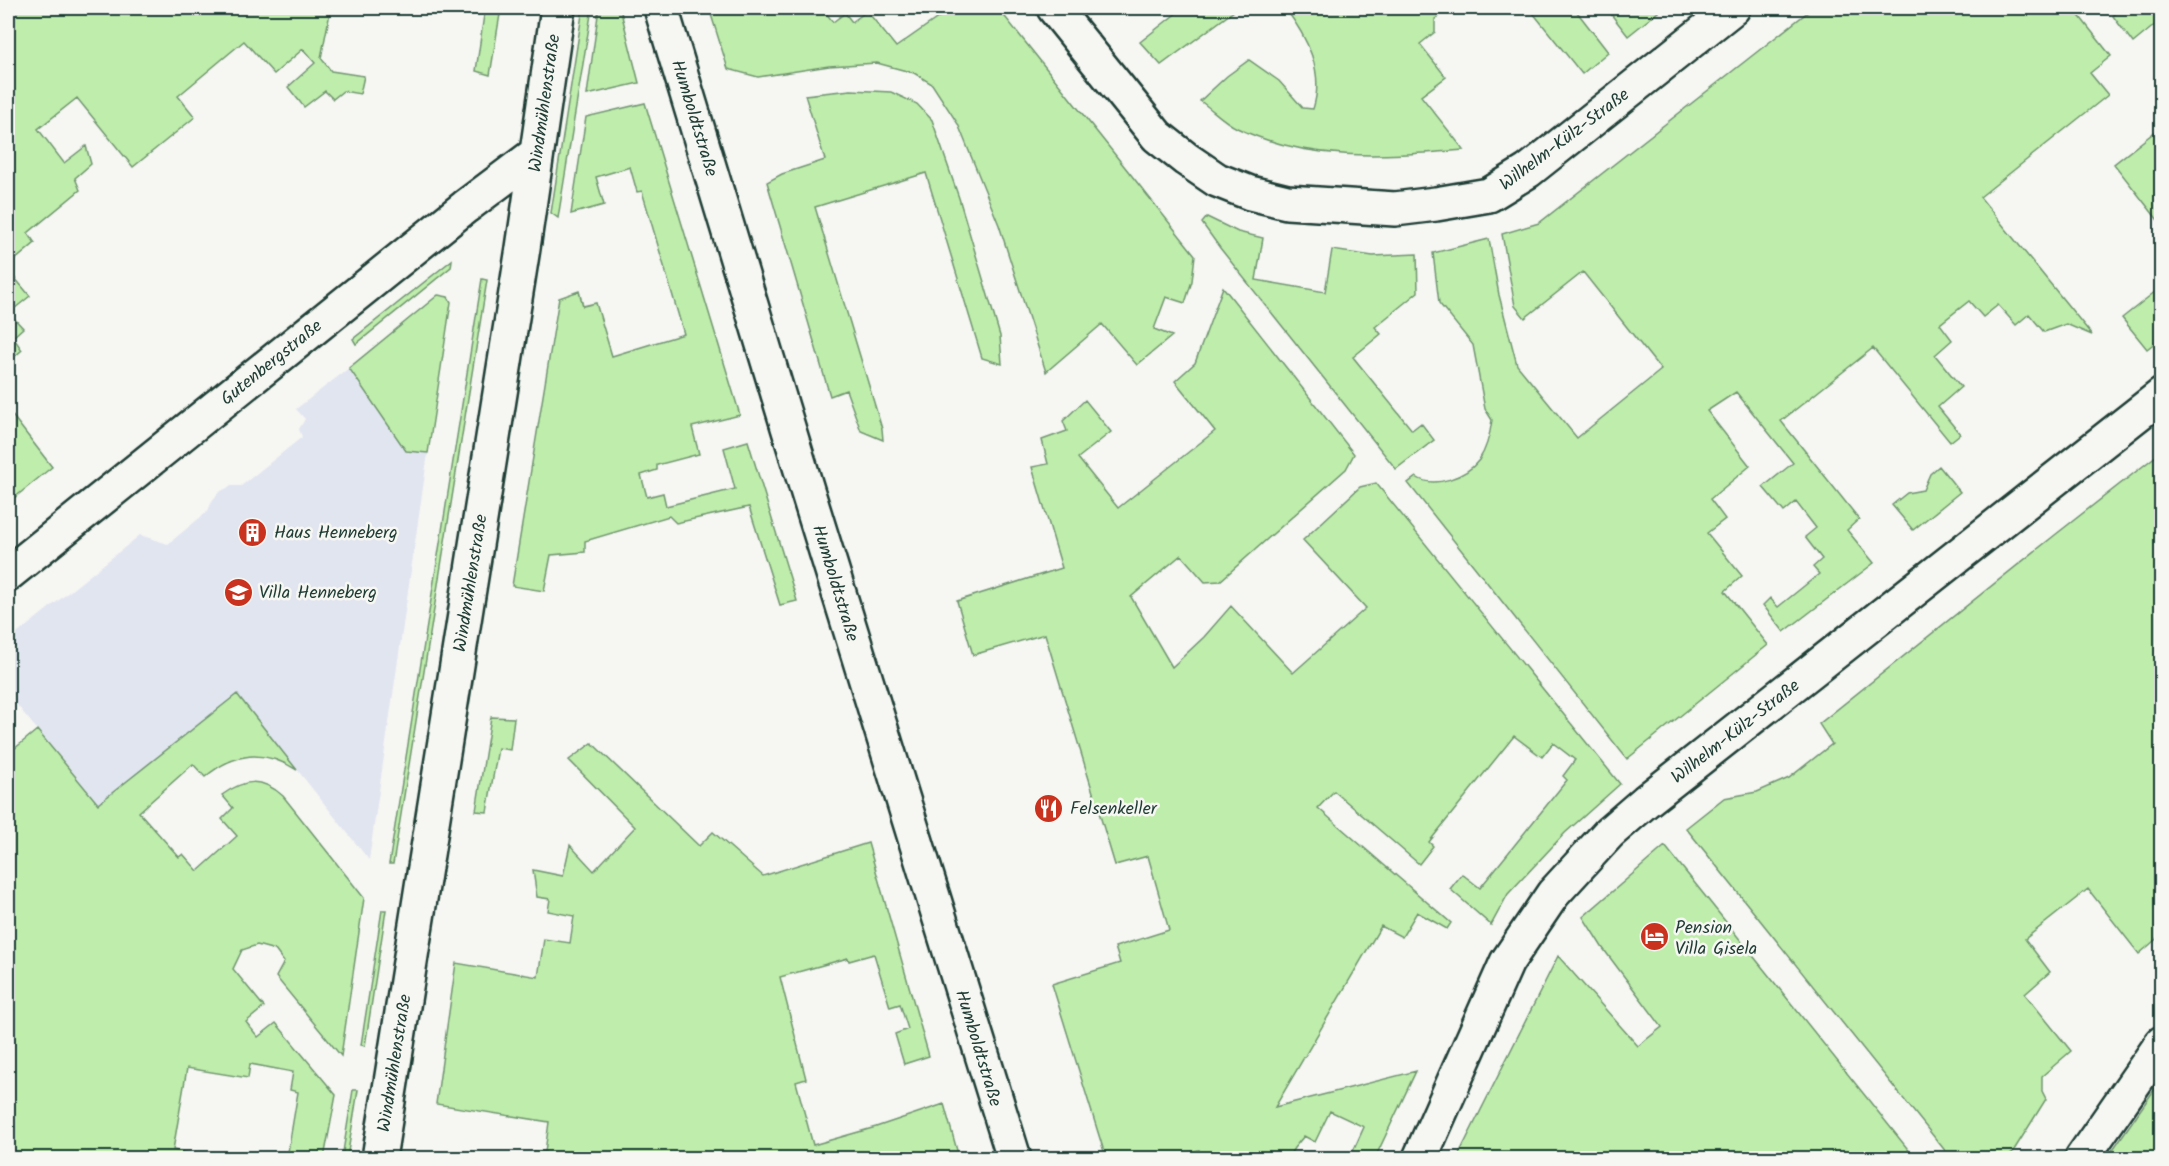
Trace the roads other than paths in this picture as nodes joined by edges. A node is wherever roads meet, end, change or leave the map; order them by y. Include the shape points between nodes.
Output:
1 (558, 8) edge
2 (661, 8) edge
3 (1054, 8) edge
4 (1733, 8) edge
5 (537, 153) junction
6 (2162, 395) edge
7 (8, 574) edge
8 (2162, 1043) edge
9 (379, 1158) edge
10 (1014, 1158) edge
11 (1420, 1158) edge
12 (2082, 1158) edge

1 - 5 street, Windmühlenstraße
2 - 10 street, Humboldtstraße
3 - 4 street, Wilhelm-Külz-Straße via 1158,136 1217,180 1287,202 1395,209 1489,195 1528,171
5 - 7 street, Gutenbergstraße
5 - 9 street, Windmühlenstraße
6 - 11 street, Wilhelm-Külz-Straße via 1609,833 1553,894 1507,962
8 - 12 street

